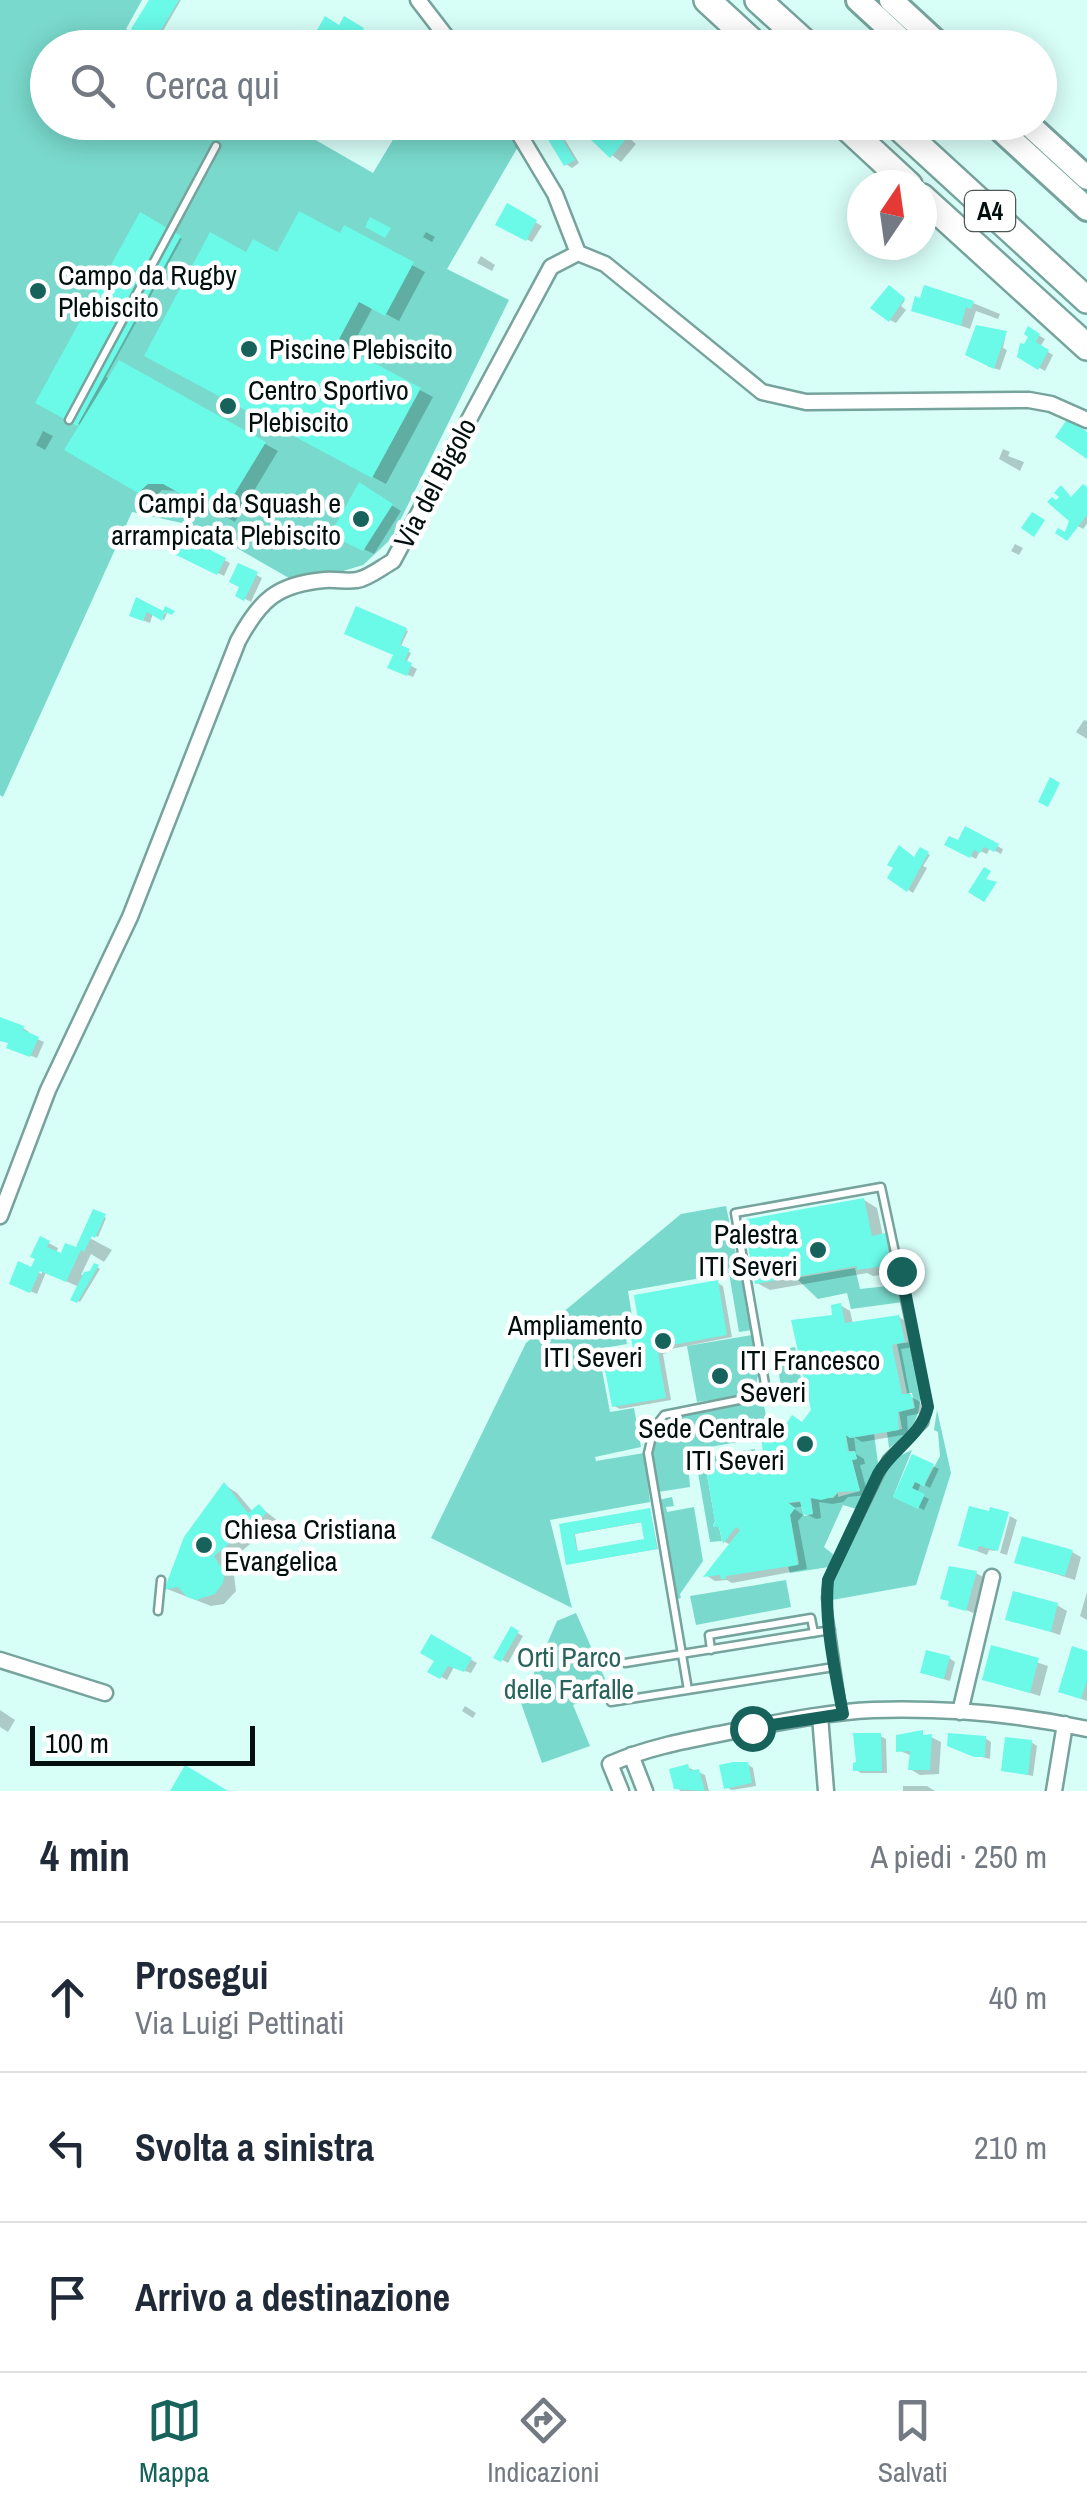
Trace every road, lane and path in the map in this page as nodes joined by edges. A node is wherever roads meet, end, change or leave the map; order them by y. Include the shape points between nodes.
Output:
1 (418, 0) edge
2 (706, 0) edge
3 (758, 0) edge
4 (858, 0) edge
5 (891, 0) edge
6 (440, 30) edge
7 (739, 30) edge
8 (790, 30) edge
9 (890, 30) edge
10 (924, 30) edge
11 (523, 140) edge
12 (860, 140) edge
13 (913, 140) edge
14 (1012, 140) edge
15 (1046, 140) edge
16 (216, 146) dead end
17 (893, 170) edge
18 (1087, 178) edge
19 (1087, 209) edge
20 (937, 210) edge
21 (578, 252) junction
22 (1087, 300) edge
23 (1087, 347) edge
24 (68, 420) dead end
25 (1087, 420) edge
26 (0, 1216) edge
27 (992, 1577) dead end
28 (161, 1580) dead end
29 (158, 1611) dead end
30 (831, 1630) junction
31 (814, 1633) junction
32 (712, 1650) junction
33 (682, 1655) junction
34 (0, 1660) edge
35 (625, 1663) dead end
36 (834, 1667) junction
37 (688, 1690) junction
38 (105, 1693) dead end
39 (610, 1702) dead end
40 (960, 1712) junction
41 (843, 1714) junction
42 (820, 1716) junction
43 (1065, 1724) junction
44 (1087, 1729) edge
45 (631, 1755) junction
46 (621, 1791) edge
47 (645, 1791) edge
48 (826, 1791) edge
49 (1054, 1791) edge

1 - 6 street
2 - 7 highway
3 - 8 highway
4 - 9 highway
5 - 10 highway
11 - 21 street via 555,194
12 - 17 highway
13 - 22 highway, A4
14 - 19 highway
15 - 18 highway
16 - 24 lane
20 - 23 highway, A4
21 - 25 street via 605,264 762,392 806,402 1016,399
21 - 26 street, Via del Bigolo via 551,267 392,561 360,580 292,586 254,611
27 - 40 street
28 - 29 lane
30 - 31 lane
30 - 33 lane via 828,1580 878,1474 924,1423 928,1407 881,1187 735,1213 765,1384 754,1397 664,1416 648,1440
30 - 36 lane
31 - 32 lane
31 - 32 lane via 811,1618 794,1620 709,1636
32 - 33 lane
33 - 35 lane
33 - 37 lane
34 - 38 street
36 - 37 lane
36 - 41 lane
37 - 39 lane
40 - 41 street
40 - 43 street
41 - 42 street
42 - 45 street
42 - 48 street
43 - 44 street
43 - 49 street
45 - 46 street via 610,1764
45 - 47 street

